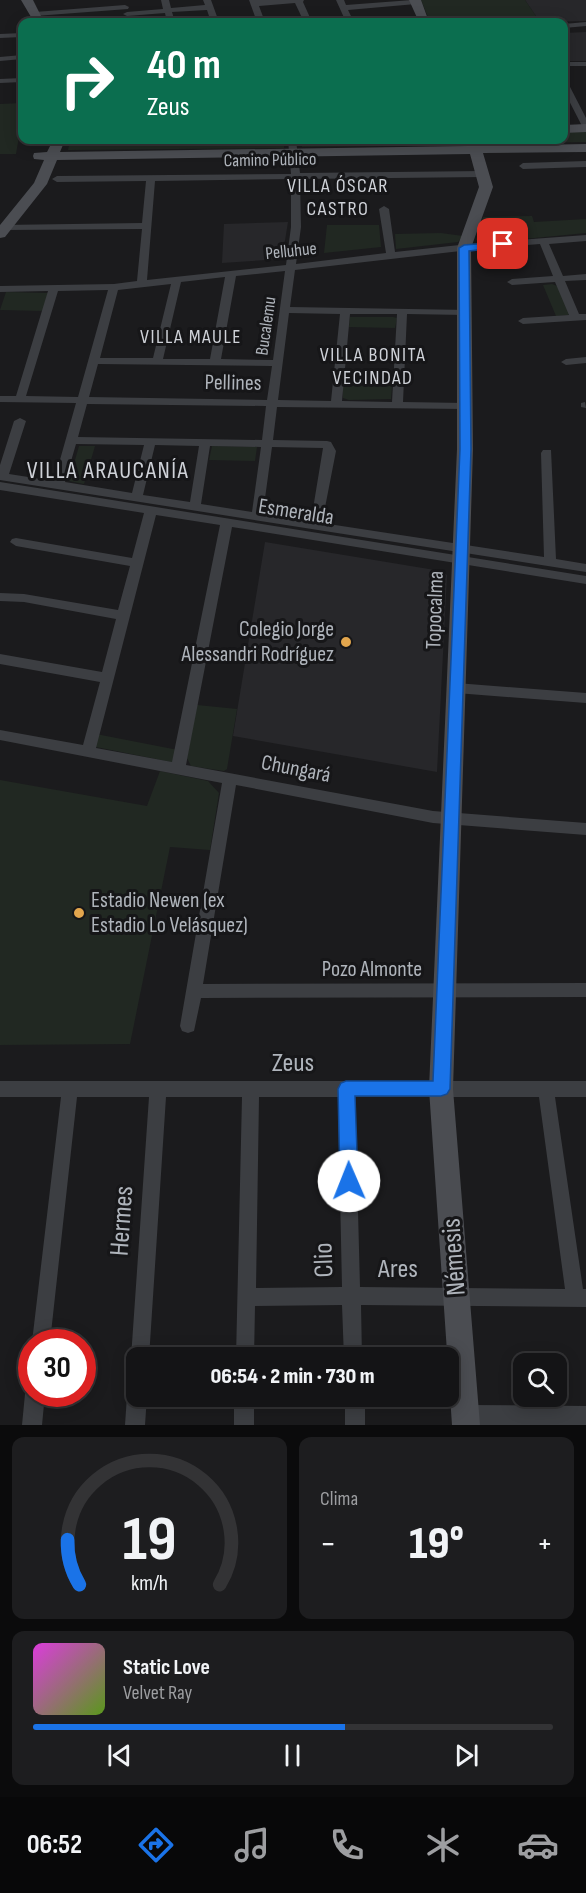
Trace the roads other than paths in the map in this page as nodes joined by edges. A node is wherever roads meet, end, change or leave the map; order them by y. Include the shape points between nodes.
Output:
1 (14, 0) edge
2 (27, 0) edge
3 (165, 0) edge
4 (299, 0) edge
5 (416, 1) edge
6 (253, 2) edge
7 (208, 4) edge
8 (341, 4) edge
9 (168, 10) junction
10 (126, 11) edge
11 (23, 18) edge
12 (37, 18) edge
13 (170, 18) edge
14 (213, 18) edge
15 (259, 18) edge
16 (306, 18) edge
17 (348, 18) edge
18 (422, 18) edge
19 (586, 24) edge
20 (568, 26) edge
21 (18, 35) edge
22 (0, 36) edge
23 (18, 57) edge
24 (0, 59) edge
25 (568, 64) edge
26 (586, 64) edge
27 (18, 80) edge
28 (0, 81) edge
29 (568, 91) edge
30 (586, 127) edge
31 (568, 129) edge
32 (45, 144) edge
33 (56, 144) edge
34 (473, 144) edge
35 (293, 146) edge
36 (586, 148) edge
37 (46, 156) junction
38 (586, 164) edge
39 (523, 166) dead end
40 (484, 174) junction
41 (296, 176) junction
42 (151, 178) junction
43 (57, 179) dead end
44 (384, 209) dead end
45 (2, 225) edge
46 (147, 226) junction
47 (586, 238) edge
48 (544, 243) junction
49 (464, 248) junction
50 (391, 256) junction
51 (291, 267) junction
52 (231, 274) junction
53 (586, 277) edge
54 (559, 279) junction
55 (177, 280) junction
56 (512, 282) dead end
57 (142, 284) junction
58 (114, 287) junction
59 (54, 288) junction
60 (0, 289) edge
61 (285, 310) junction
62 (345, 311) junction
63 (402, 311) junction
64 (465, 312) junction
65 (581, 317) edge
66 (523, 321) dead end
67 (586, 360) edge
68 (94, 361) junction
69 (157, 362) junction
70 (566, 362) dead end
71 (215, 363) junction
72 (278, 363) junction
73 (0, 399) edge
74 (20, 399) junction
75 (84, 400) junction
76 (272, 403) junction
77 (336, 404) junction
78 (397, 405) junction
79 (465, 406) junction
80 (20, 421) dead end
81 (72, 441) junction
82 (150, 442) junction
83 (205, 442) junction
84 (267, 443) junction
85 (547, 453) dead end
86 (1, 479) edge
87 (59, 485) junction
88 (137, 497) junction
89 (195, 506) junction
90 (152, 510) junction
91 (257, 516) junction
92 (227, 522) junction
93 (316, 525) junction
94 (16, 542) dead end
95 (461, 553) junction
96 (138, 562) junction
97 (550, 562) junction
98 (586, 568) edge
99 (586, 580) edge
100 (0, 597) edge
101 (124, 616) junction
102 (0, 659) edge
103 (107, 678) junction
104 (456, 688) junction
105 (586, 698) edge
106 (0, 735) edge
107 (88, 751) junction
108 (178, 768) junction
109 (230, 777) junction
110 (451, 818) junction
111 (586, 829) edge
112 (586, 990) edge
113 (194, 991) junction
114 (444, 991) junction
115 (188, 1026) dead end
116 (0, 1089) edge
117 (70, 1089) junction
118 (158, 1089) junction
119 (251, 1089) junction
120 (346, 1089) junction
121 (441, 1089) junction
122 (546, 1089) junction
123 (586, 1089) edge
124 (352, 1296) junction
125 (247, 1297) junction
126 (457, 1298) junction
127 (580, 1298) edge
128 (42, 1329) edge
129 (141, 1347) edge
130 (245, 1347) edge
131 (354, 1347) edge
132 (34, 1407) edge
133 (136, 1407) edge
134 (244, 1407) edge
135 (354, 1407) edge
136 (586, 1416) edge
137 (466, 1420) edge
138 (32, 1425) edge
139 (135, 1425) edge
140 (244, 1425) edge
141 (355, 1425) edge

1 - 11 street
2 - 12 street
3 - 9 street
4 - 6 street
4 - 16 street
5 - 8 street
5 - 18 street
6 - 15 street
7 - 9 street
7 - 14 street
8 - 17 street
9 - 10 street
9 - 13 street
10 - 12 street
19 - 20 street
21 - 22 street
23 - 24 street
25 - 26 street
27 - 28 street
29 - 30 street
30 - 31 street
32 - 37 street
33 - 37 street
34 - 35 street
34 - 36 street
34 - 40 street, Topocalma
35 - 37 street
35 - 41 street, Bucalemu
37 - 45 street via 35,191
38 - 39 street
40 - 41 street, Camino Público
40 - 49 street, Topocalma via 486,192
41 - 42 street, Camino Público
41 - 51 street, Bucalemu via 297,214
42 - 43 street, Camino Público
42 - 46 street
44 - 50 street
45 - 46 street
46 - 57 street
47 - 48 street, Pelluhue
48 - 49 street, Pelluhue
48 - 54 street
49 - 50 street, Pelluhue
49 - 64 street, Topocalma
50 - 51 street, Pelluhue
51 - 52 street, Pelluhue
51 - 61 street, Bucalemu
52 - 55 street, Pelluhue
52 - 71 street
53 - 54 street
54 - 56 street
54 - 65 street
55 - 57 street, Pelluhue
55 - 69 street
57 - 58 street, Pelluhue
58 - 59 street, Pelluhue
58 - 68 street
59 - 60 street, Pelluhue
59 - 74 street
61 - 62 street
61 - 72 street, Bucalemu
62 - 63 street
62 - 77 street
63 - 64 street
63 - 78 street
64 - 79 street, Topocalma
65 - 66 street
67 - 70 street
68 - 69 street
68 - 75 street
69 - 71 street
71 - 72 street
72 - 76 street, Bucalemu
73 - 74 street, Pellines
74 - 75 street, Pellines
75 - 76 street, Pellines
75 - 81 street
76 - 77 street, Pellines
76 - 84 street, Bucalemu
77 - 78 street, Pellines
78 - 79 street, Pellines
79 - 95 street, Topocalma
80 - 86 street
81 - 82 street
81 - 87 street
82 - 83 street
82 - 88 street
83 - 84 street
83 - 89 street
84 - 91 street, Bucalemu
84 - 93 street via 329,446
85 - 97 street
86 - 87 street, Esmeralda
86 - 90 street, Esmeralda
87 - 88 street, Esmeralda
88 - 89 street, Esmeralda
89 - 91 street, Esmeralda
90 - 92 street, Esmeralda
90 - 96 street
91 - 93 street, Esmeralda
92 - 95 street, Esmeralda
92 - 108 street
93 - 95 street, Esmeralda
94 - 96 street
95 - 97 street, Esmeralda
95 - 99 street, Esmeralda
95 - 104 street, Topocalma
96 - 101 street
97 - 98 street, Esmeralda
100 - 101 street
101 - 103 street
102 - 103 street
103 - 107 street
104 - 105 street
104 - 110 street, Topocalma
106 - 107 street, Chungará
107 - 108 street, Chungará
108 - 109 street, Chungará
109 - 110 street, Chungará
109 - 113 street
110 - 111 street, Chungará
110 - 114 street, Topocalma
112 - 114 street, Pozo Almonte
113 - 114 street, Pozo Almonte
113 - 115 street
114 - 121 street, Topocalma
116 - 117 street, Zeus
117 - 118 street, Zeus
117 - 128 street
118 - 119 street, Zeus
118 - 129 street, Hermes
119 - 120 street, Zeus
119 - 125 street
120 - 121 street, Zeus
120 - 124 street, Clio
121 - 122 street, Zeus
121 - 126 street, Némesis
122 - 123 street, Zeus
122 - 127 street
124 - 125 street, Ares
124 - 126 street, Ares
124 - 131 street, Clio
125 - 130 street
126 - 127 street, Ares
126 - 137 street, Némesis
132 - 138 street
133 - 139 street
134 - 140 street
135 - 141 street
136 - 137 street

